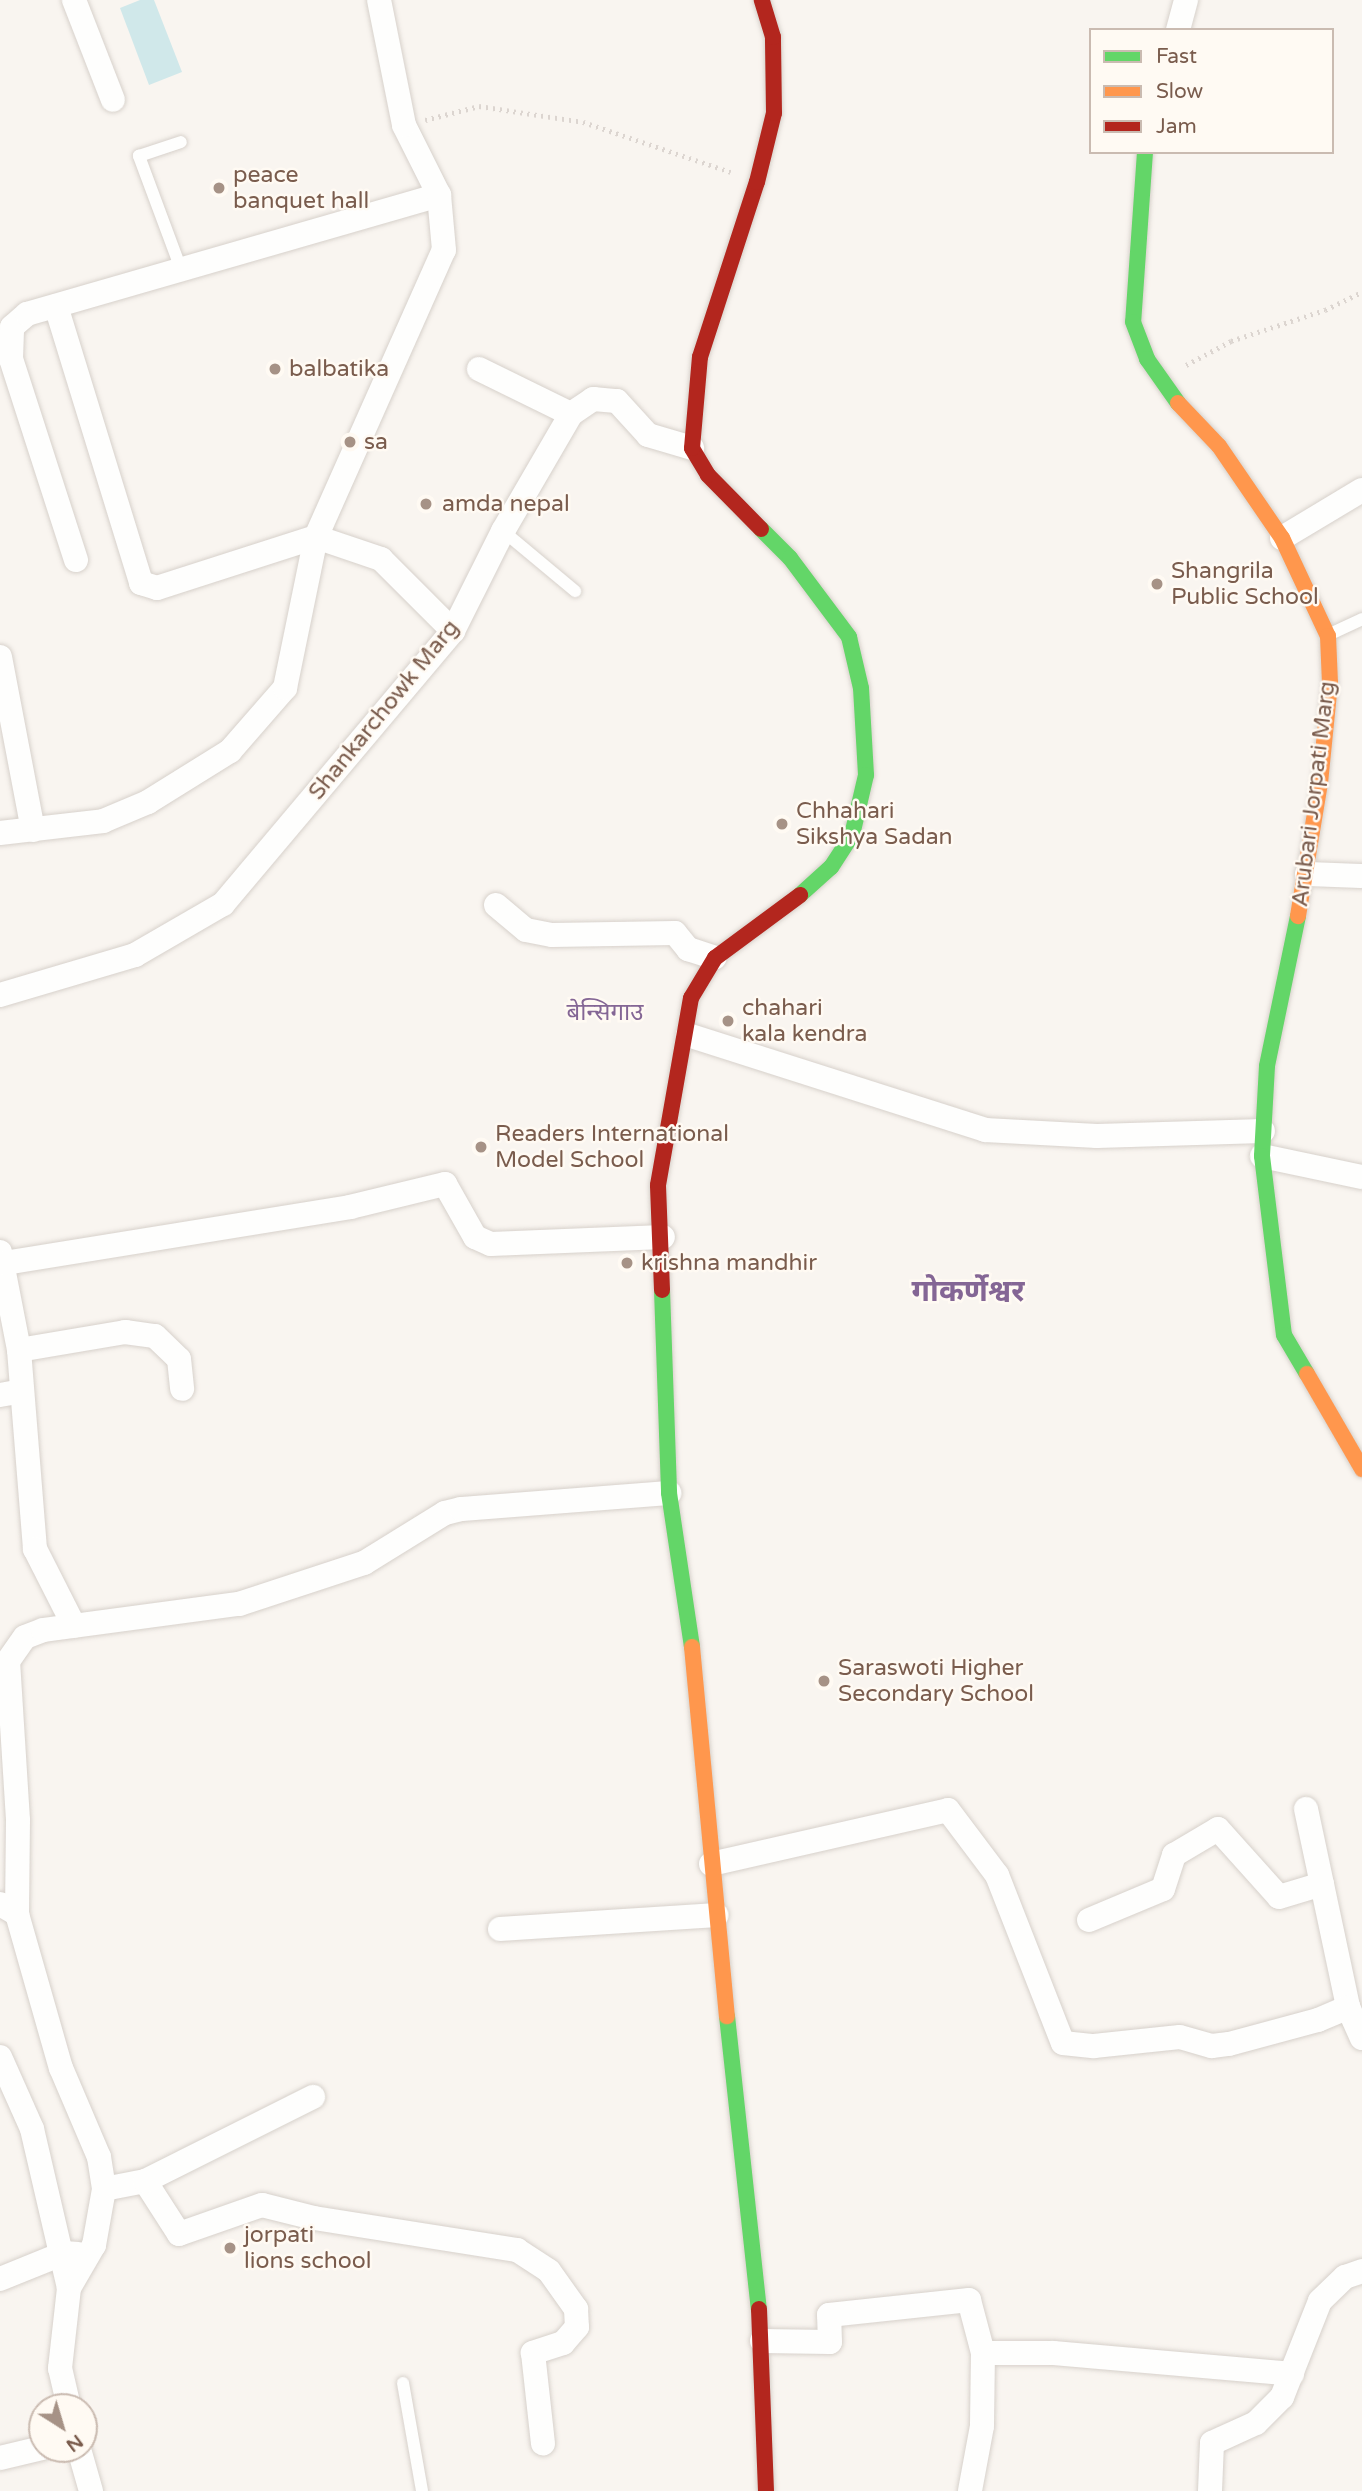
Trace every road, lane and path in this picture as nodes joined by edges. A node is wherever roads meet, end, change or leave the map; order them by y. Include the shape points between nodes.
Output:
1 (74, 0) edge
2 (379, 0) edge
3 (762, 0) edge
4 (1186, 0) edge
5 (1179, 28) edge
6 (113, 100) dead end
7 (404, 125) junction
8 (181, 142) dead end
9 (1145, 154) edge
10 (757, 182) junction
11 (439, 195) junction
12 (181, 270) junction
13 (1362, 292) edge
14 (56, 306) junction
15 (479, 369) dead end
16 (1158, 371) junction
17 (571, 414) junction
18 (692, 448) junction
19 (1362, 490) edge
20 (503, 531) junction
21 (316, 537) junction
22 (1282, 538) junction
23 (76, 560) dead end
24 (575, 591) dead end
25 (1362, 619) edge
26 (453, 631) junction
27 (1328, 636) junction
28 (0, 657) edge
29 (33, 830) junction
30 (0, 833) edge
31 (1307, 874) junction
32 (1362, 876) edge
33 (496, 905) dead end
34 (715, 958) junction
35 (0, 995) edge
36 (688, 1035) junction
37 (1263, 1144) junction
38 (1362, 1177) edge
39 (663, 1237) junction
40 (3, 1269) edge
41 (19, 1350) junction
42 (182, 1389) dead end
43 (11, 1393) edge
44 (1362, 1469) edge
45 (669, 1493) junction
46 (74, 1626) junction
47 (1306, 1810) dead end
48 (18, 1820) junction
49 (0, 1852) edge
50 (710, 1864) junction
51 (1322, 1884) junction
52 (718, 1915) junction
53 (1089, 1920) dead end
54 (10, 1925) edge
55 (500, 1929) dead end
56 (1348, 2007) junction
57 (1362, 2038) edge
58 (0, 2057) edge
59 (313, 2097) dead end
60 (145, 2181) junction
61 (104, 2189) junction
62 (64, 2253) junction
63 (89, 2254) junction
64 (1362, 2271) edge
65 (0, 2279) edge
66 (69, 2288) junction
67 (762, 2341) junction
68 (983, 2353) junction
69 (1292, 2374) junction
70 (403, 2383) dead end
71 (66, 2393) edge
72 (543, 2444) dead end
73 (28, 2451) edge
74 (0, 2458) edge
75 (83, 2463) edge
76 (91, 2491) edge
77 (422, 2491) edge
78 (765, 2491) edge
79 (970, 2491) edge
80 (1210, 2491) edge

1 - 6 street
2 - 7 street
3 - 10 main road via 773,37 777,81
4 - 5 street
7 - 10 path via 479,106 583,122
7 - 11 street
8 - 12 lane via 139,156
9 - 16 main road, Arubari Jorpati Marg via 1133,322 1147,359
10 - 18 main road via 700,357
11 - 12 street
11 - 21 street via 444,250
12 - 14 street
13 - 16 path via 1325,310 1231,341 1195,363
14 - 21 street via 141,583 157,588
14 - 23 street via 27,314 12,327 8,342
15 - 17 street
16 - 22 main road, Arubari Jorpati Marg via 1178,404 1219,446
17 - 18 street via 593,399 617,401 648,435
17 - 20 street, Shankarchowk Marg
18 - 34 main road via 708,475 790,558 849,637 865,732 866,775 852,835 831,867
19 - 22 street
20 - 24 lane
20 - 26 street, Shankarchowk Marg
21 - 26 street via 381,559
21 - 29 street via 285,688 230,751 148,802 103,821
22 - 27 main road, Arubari Jorpati Marg
25 - 27 lane
26 - 35 street, Shankarchowk Marg via 223,904 135,955
27 - 31 main road, Arubari Jorpati Marg via 1329,683
28 - 29 street
29 - 30 street
31 - 32 street
31 - 37 main road, Arubari Jorpati Marg via 1267,1066
33 - 34 street via 526,930 552,935 676,933 688,948
34 - 36 main road via 691,998
36 - 37 street via 985,1130
36 - 39 main road via 671,1094 659,1185
37 - 38 street
37 - 44 main road, Arubari Jorpati Marg via 1284,1335
39 - 40 street via 491,1244 475,1237 445,1184 350,1208
39 - 45 main road
40 - 41 street
41 - 42 street via 125,1332 155,1336 179,1359
41 - 43 street
43 - 46 street via 35,1549
45 - 46 street via 461,1509 445,1513 364,1563 239,1604
45 - 50 main road via 699,1694
46 - 48 street via 25,1637 8,1661
47 - 51 street
48 - 49 street
48 - 54 street
50 - 52 main road
50 - 56 street via 948,1810 997,1875 1063,2043 1094,2046 1180,2037 1212,2046 1229,2044 1318,2020
51 - 53 street via 1279,1897 1218,1829 1174,1855 1163,1889
51 - 56 street
52 - 55 street
52 - 67 main road
54 - 61 street via 61,2068 99,2157
56 - 57 street
58 - 62 street via 32,2130
59 - 60 street
60 - 61 street
60 - 72 street via 179,2234 262,2205 314,2218 517,2250 549,2271 576,2309 577,2327 563,2343 533,2353
61 - 63 street
62 - 63 street
62 - 65 street
62 - 66 street
63 - 66 street
64 - 69 street via 1345,2277 1320,2301
66 - 71 street via 60,2368
67 - 68 street via 830,2342 829,2315 969,2300
67 - 78 main road
68 - 69 street via 1054,2353
68 - 79 street via 982,2426
69 - 80 street via 1282,2397 1256,2423 1212,2443
70 - 77 lane
73 - 74 street
75 - 76 street

